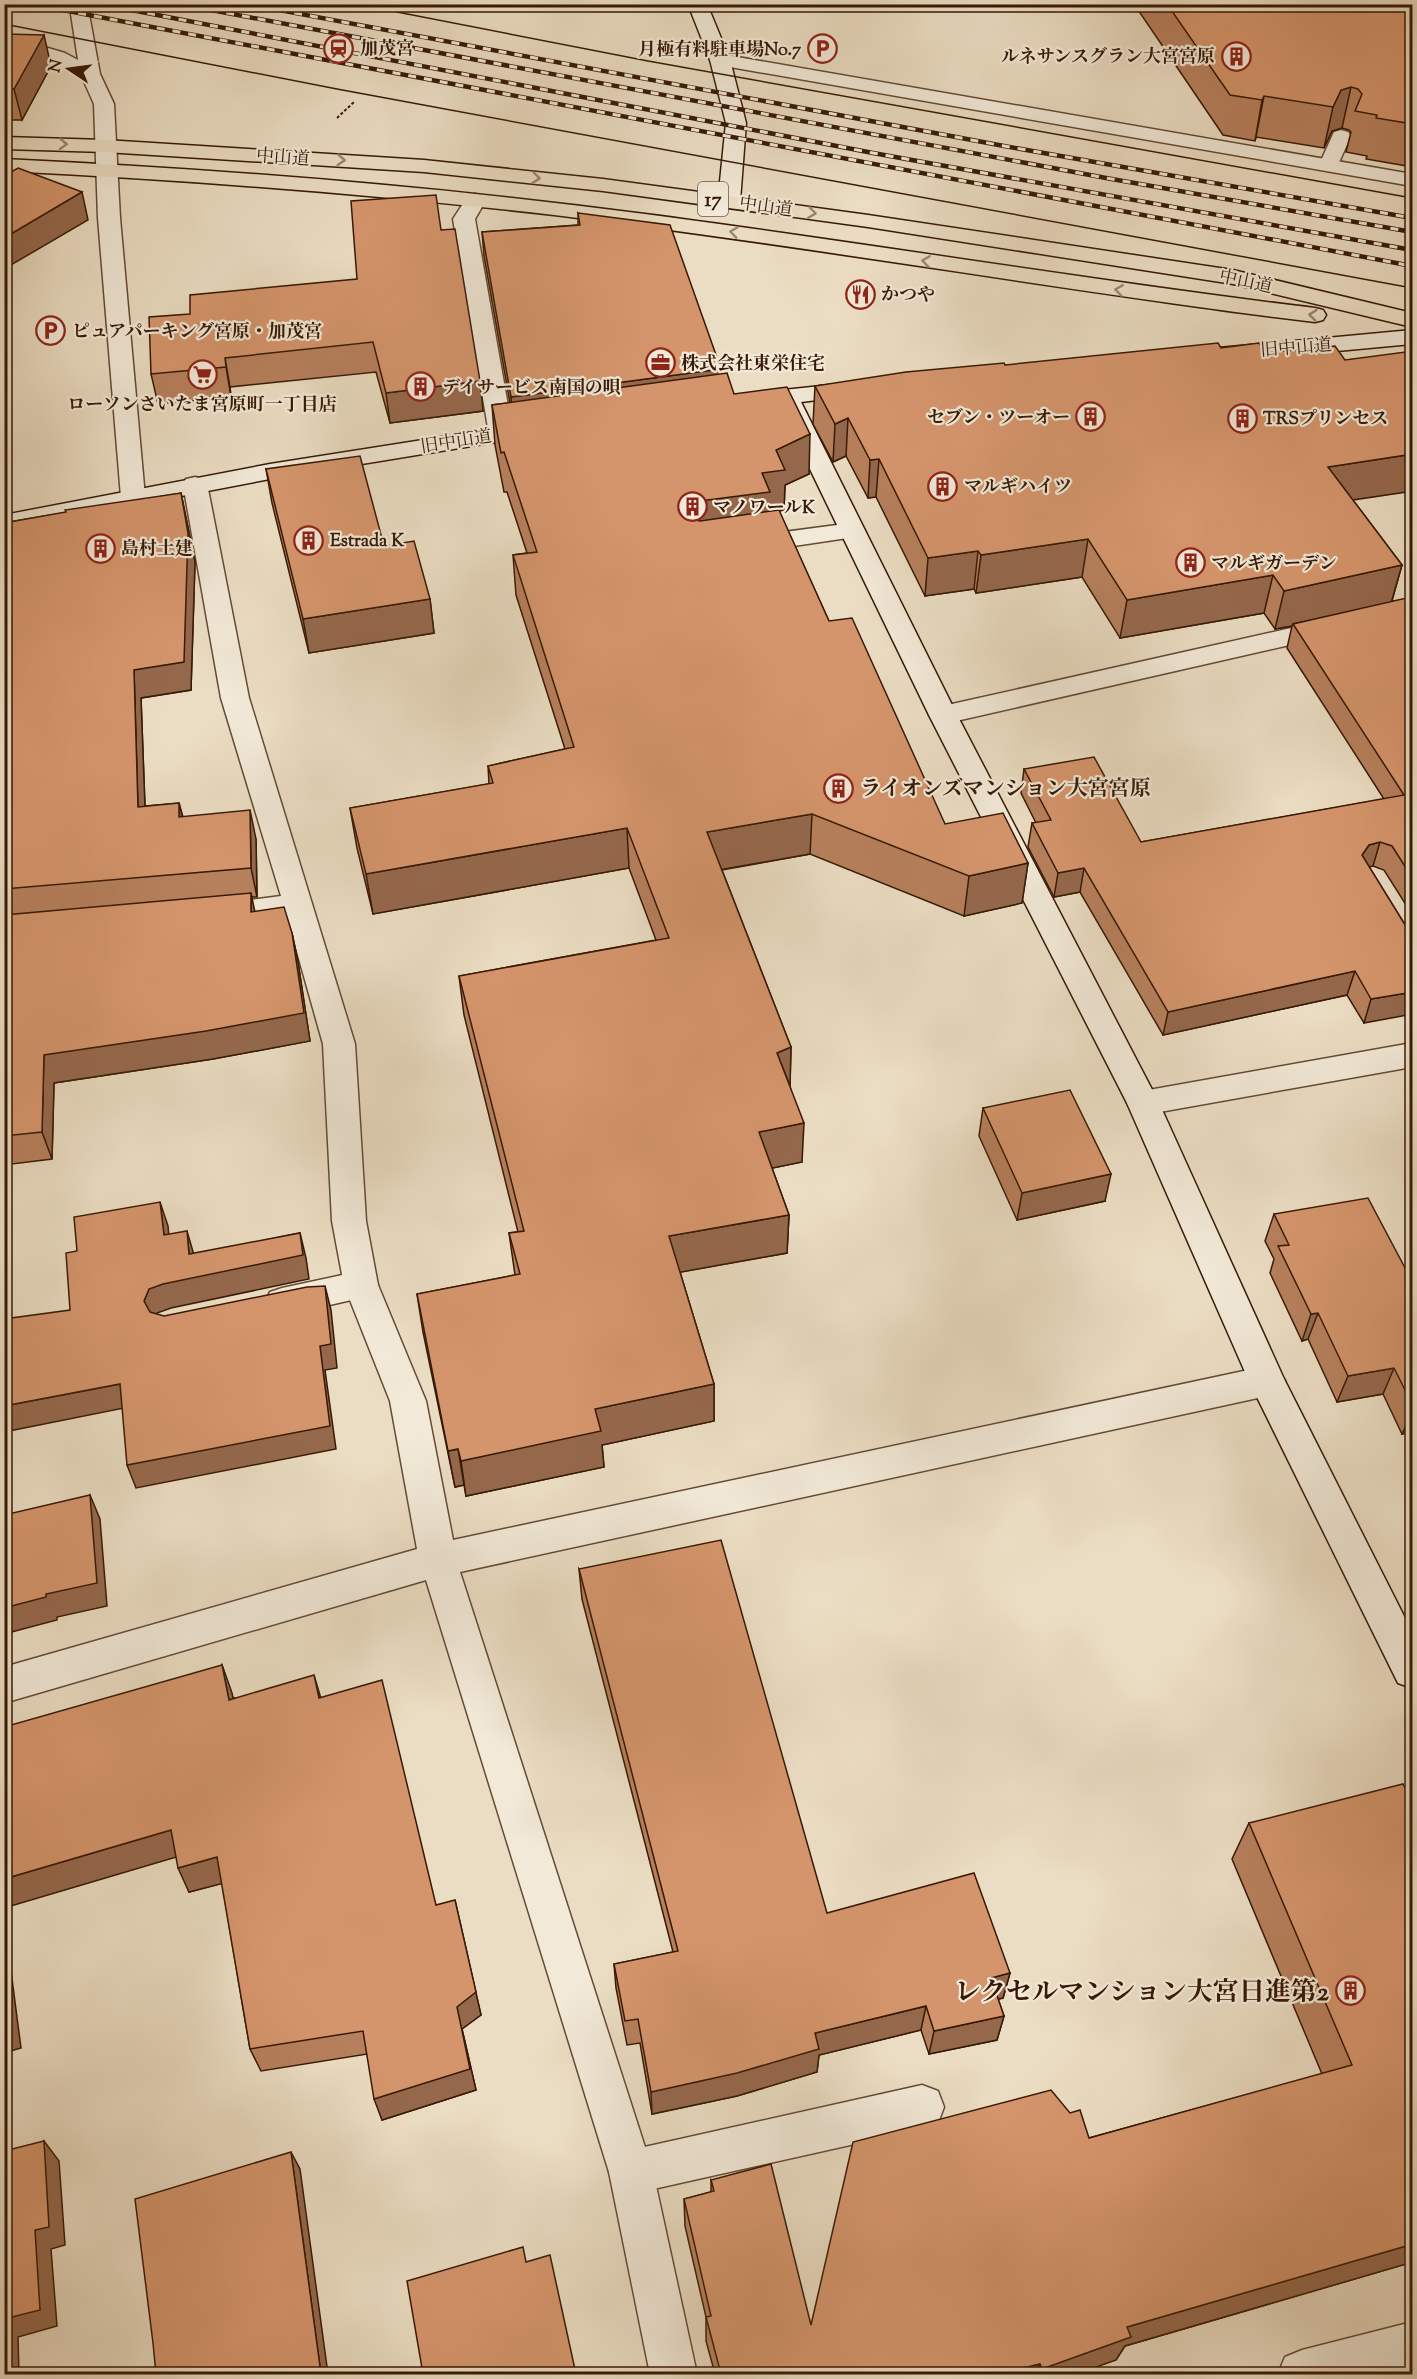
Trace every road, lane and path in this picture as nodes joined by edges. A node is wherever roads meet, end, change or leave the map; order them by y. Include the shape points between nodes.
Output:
1 (83, 4) edge
2 (697, 4) edge
3 (4, 41) edge
4 (720, 60) junction
5 (90, 74) junction
6 (1341, 136) edge
7 (4, 142) edge
8 (105, 146) junction
9 (4, 165) edge
10 (1329, 165) junction
11 (106, 169) junction
12 (1413, 180) edge
13 (475, 200) junction
14 (729, 201) junction
15 (1413, 320) edge
16 (1413, 326) edge
17 (1413, 337) edge
18 (1195, 358) edge
19 (877, 387) edge
20 (785, 396) junction
21 (726, 404) edge
22 (560, 426) edge
23 (501, 434) junction
24 (195, 484) junction
25 (133, 497) junction
26 (4, 523) edge
27 (852, 531) junction
28 (723, 548) edge
29 (1413, 609) edge
30 (944, 715) junction
31 (298, 904) junction
32 (174, 918) edge
33 (1413, 1055) edge
34 (1143, 1103) junction
35 (361, 1285) junction
36 (249, 1308) edge
37 (1267, 1381) junction
38 (438, 1560) junction
39 (1413, 1670) edge
40 (4, 1685) edge
41 (922, 2107) dead end
42 (631, 2172) junction
43 (1413, 2345) edge
44 (674, 2374) edge
45 (1302, 2374) edge

1 - 5 street via 80,14
2 - 4 street
3 - 5 street via 57,57
4 - 10 street
4 - 14 street via 736,123
5 - 8 street via 104,104
6 - 10 street
7 -> 8 highway, 中山道 / 17
8 - 11 street
8 -> 14 highway, 中山道 / 17 via 424,166
9 - 11 highway, 中山道 / 17
10 - 12 street
11 - 13 highway, 中山道 / 17
11 - 25 street
16 -> 13 highway, 中山道 / 17 via 1219,304 736,232
13 - 23 street via 464,219
14 -> 15 highway, 中山道 / 17 via 1233,277
17 - 18 street, 旧中山道
19 - 20 street
20 - 21 street
20 - 27 street
22 - 23 street, 旧中山道
23 - 24 street, 旧中山道
24 - 25 street, 旧中山道
24 - 31 street via 235,698
25 - 26 street, 旧中山道
27 - 28 street
27 - 30 street
29 - 30 street
30 - 34 street
31 - 32 street
31 - 35 street via 339,1044 349,1221
33 - 34 street
34 - 37 street
35 - 36 street
35 - 38 street via 408,1401
37 - 38 street
37 - 39 street
38 - 40 street
38 - 42 street
41 - 42 street
42 - 44 street
43 - 45 street

